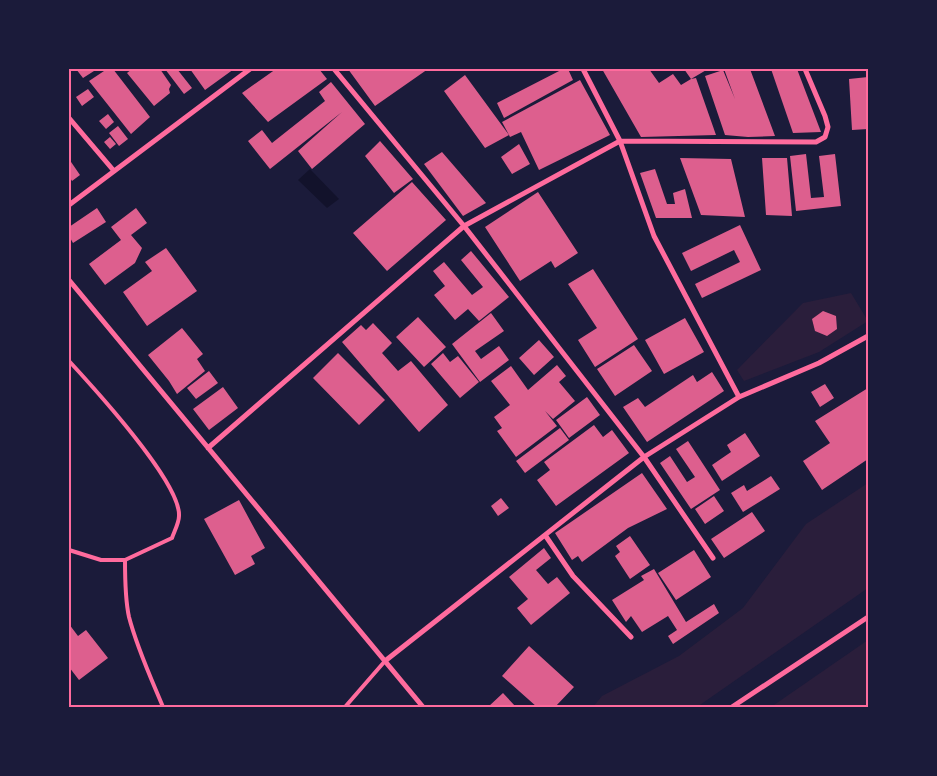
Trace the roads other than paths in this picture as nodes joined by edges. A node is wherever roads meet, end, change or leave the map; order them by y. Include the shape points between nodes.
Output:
1 (250, 69) edge
2 (334, 69) edge
3 (583, 69) edge
4 (805, 69) edge
5 (69, 118) edge
6 (620, 141) junction
7 (114, 171) junction
8 (69, 205) edge
9 (464, 226) junction
10 (69, 280) edge
11 (868, 336) edge
12 (69, 362) edge
13 (739, 398) junction
14 (208, 448) junction
15 (644, 457) junction
16 (545, 535) junction
17 (69, 550) edge
18 (713, 558) dead end
19 (125, 560) junction
20 (868, 617) edge
21 (631, 637) dead end
22 (385, 661) junction
23 (163, 707) edge
24 (345, 707) edge
25 (423, 707) edge
26 (732, 707) edge

1 - 7 street
2 - 9 street
3 - 6 street
4 - 6 street via 828,127 825,137 816,142
5 - 7 street
6 - 9 street
6 - 13 street via 654,236
7 - 8 street
9 - 14 street
9 - 15 street
10 - 14 street
11 - 13 street via 820,363
12 - 19 lane via 156,466 175,497 179,516 172,538
13 - 15 street
14 - 22 street
15 - 16 street
15 - 18 street
16 - 21 street via 573,576
16 - 22 street
17 - 19 lane via 101,560
19 - 23 lane via 129,616
20 - 26 street
22 - 24 lane
22 - 25 street

